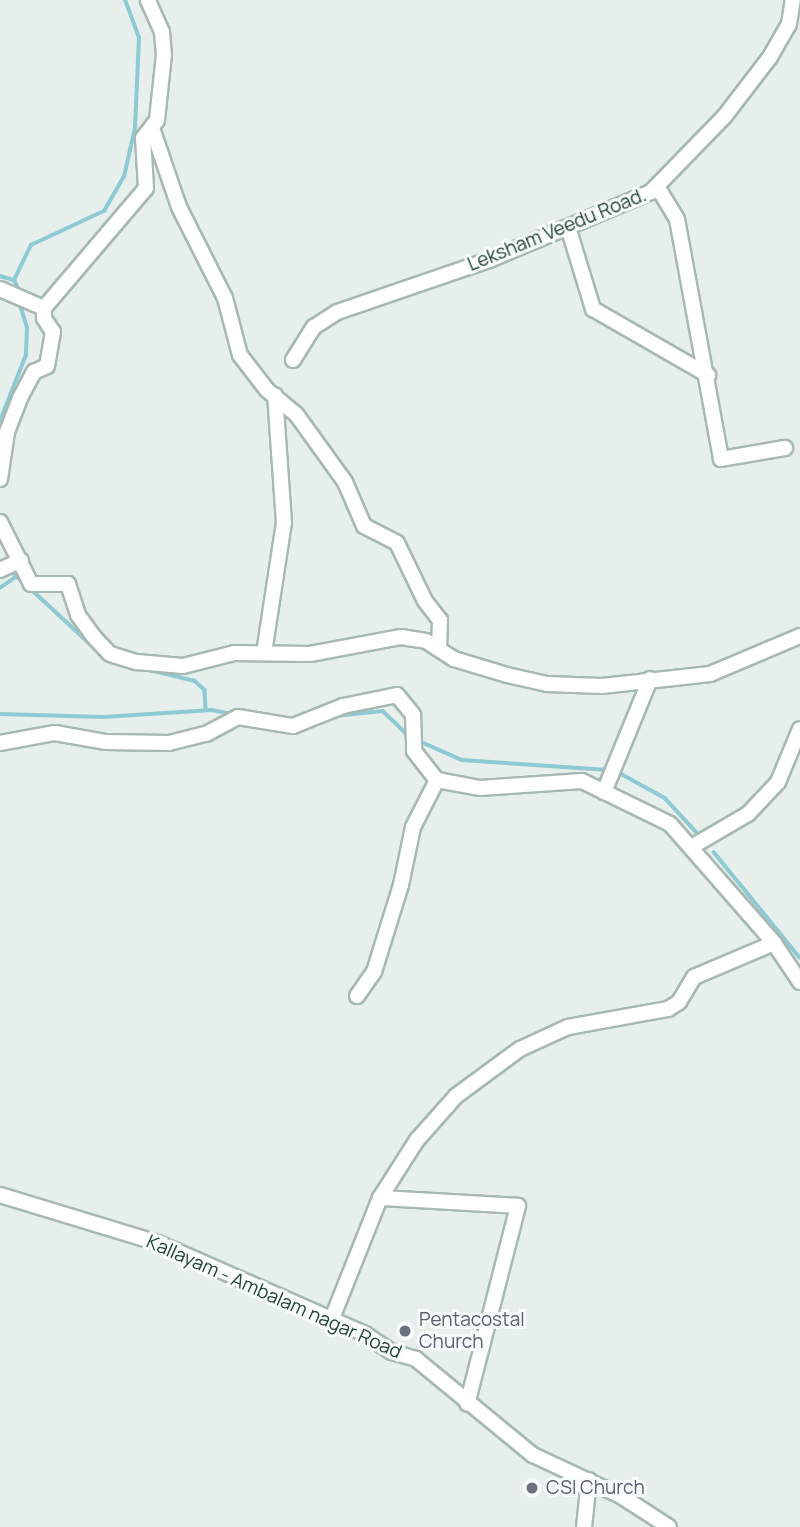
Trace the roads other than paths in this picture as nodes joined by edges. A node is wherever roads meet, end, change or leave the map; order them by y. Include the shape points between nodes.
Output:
1 (148, 0) edge
2 (793, 0) edge
3 (152, 128) junction
4 (657, 186) junction
5 (568, 227) junction
6 (0, 289) edge
7 (44, 308) junction
8 (293, 360) dead end
9 (708, 375) junction
10 (275, 396) junction
11 (785, 448) dead end
12 (0, 480) edge
13 (0, 522) edge
14 (22, 560) junction
15 (0, 570) edge
16 (800, 636) edge
17 (439, 649) junction
18 (264, 653) junction
19 (650, 680) junction
20 (800, 729) edge
21 (0, 743) edge
22 (435, 779) junction
23 (604, 792) junction
24 (694, 846) junction
25 (774, 943) junction
26 (800, 982) edge
27 (357, 996) dead end
28 (0, 1195) edge
29 (380, 1198) junction
30 (331, 1321) junction
31 (467, 1404) junction
32 (589, 1480) junction
33 (584, 1527) edge
34 (669, 1527) edge

1 - 3 street via 162,32 164,55 157,120
2 - 4 street, Leksham Veedu Road. via 789,24 770,57 724,117
3 - 7 street via 143,138 146,188 138,202
3 - 10 street via 179,207 225,298 240,355
4 - 5 street, Leksham Veedu Road.
4 - 9 street via 677,219 696,336
5 - 8 street, Leksham Veedu Road. via 337,312 314,327
5 - 9 street via 593,309
6 - 7 street
7 - 12 street via 44,318 53,332 47,366 34,372 20,398 7,432
9 - 11 street via 721,459
10 - 17 street via 296,414 345,482 364,526 397,543 440,620
10 - 18 street via 284,523
13 - 14 street
14 - 15 street
14 - 18 street via 34,586 68,584 85,626 115,656 183,666 234,653
16 - 19 street via 710,674
17 - 18 street via 426,641 401,637 310,654
17 - 19 street via 473,665 547,684 602,687
19 - 23 street
20 - 24 street via 778,782 755,806
21 - 22 street via 55,733 106,742 169,743 206,734 238,717 293,726 343,706 397,695 413,715 414,751
22 - 23 street via 480,788 582,781
22 - 27 street via 412,827 401,886 374,972
23 - 24 street via 670,824
24 - 25 street via 738,906
25 - 26 street
25 - 29 street via 694,977 679,1002 668,1009 568,1027 520,1049 456,1096 417,1140
28 - 30 street, Kallayam - Ambalam nagar Road via 158,1243
29 - 30 street
29 - 31 street via 518,1206
30 - 31 street, Kallayam - Ambalam nagar Road via 416,1359
31 - 32 street, Kallayam - Ambalam nagar Road via 533,1455
32 - 33 street
32 - 34 street, Kallayam - Ambalam nagar Road

